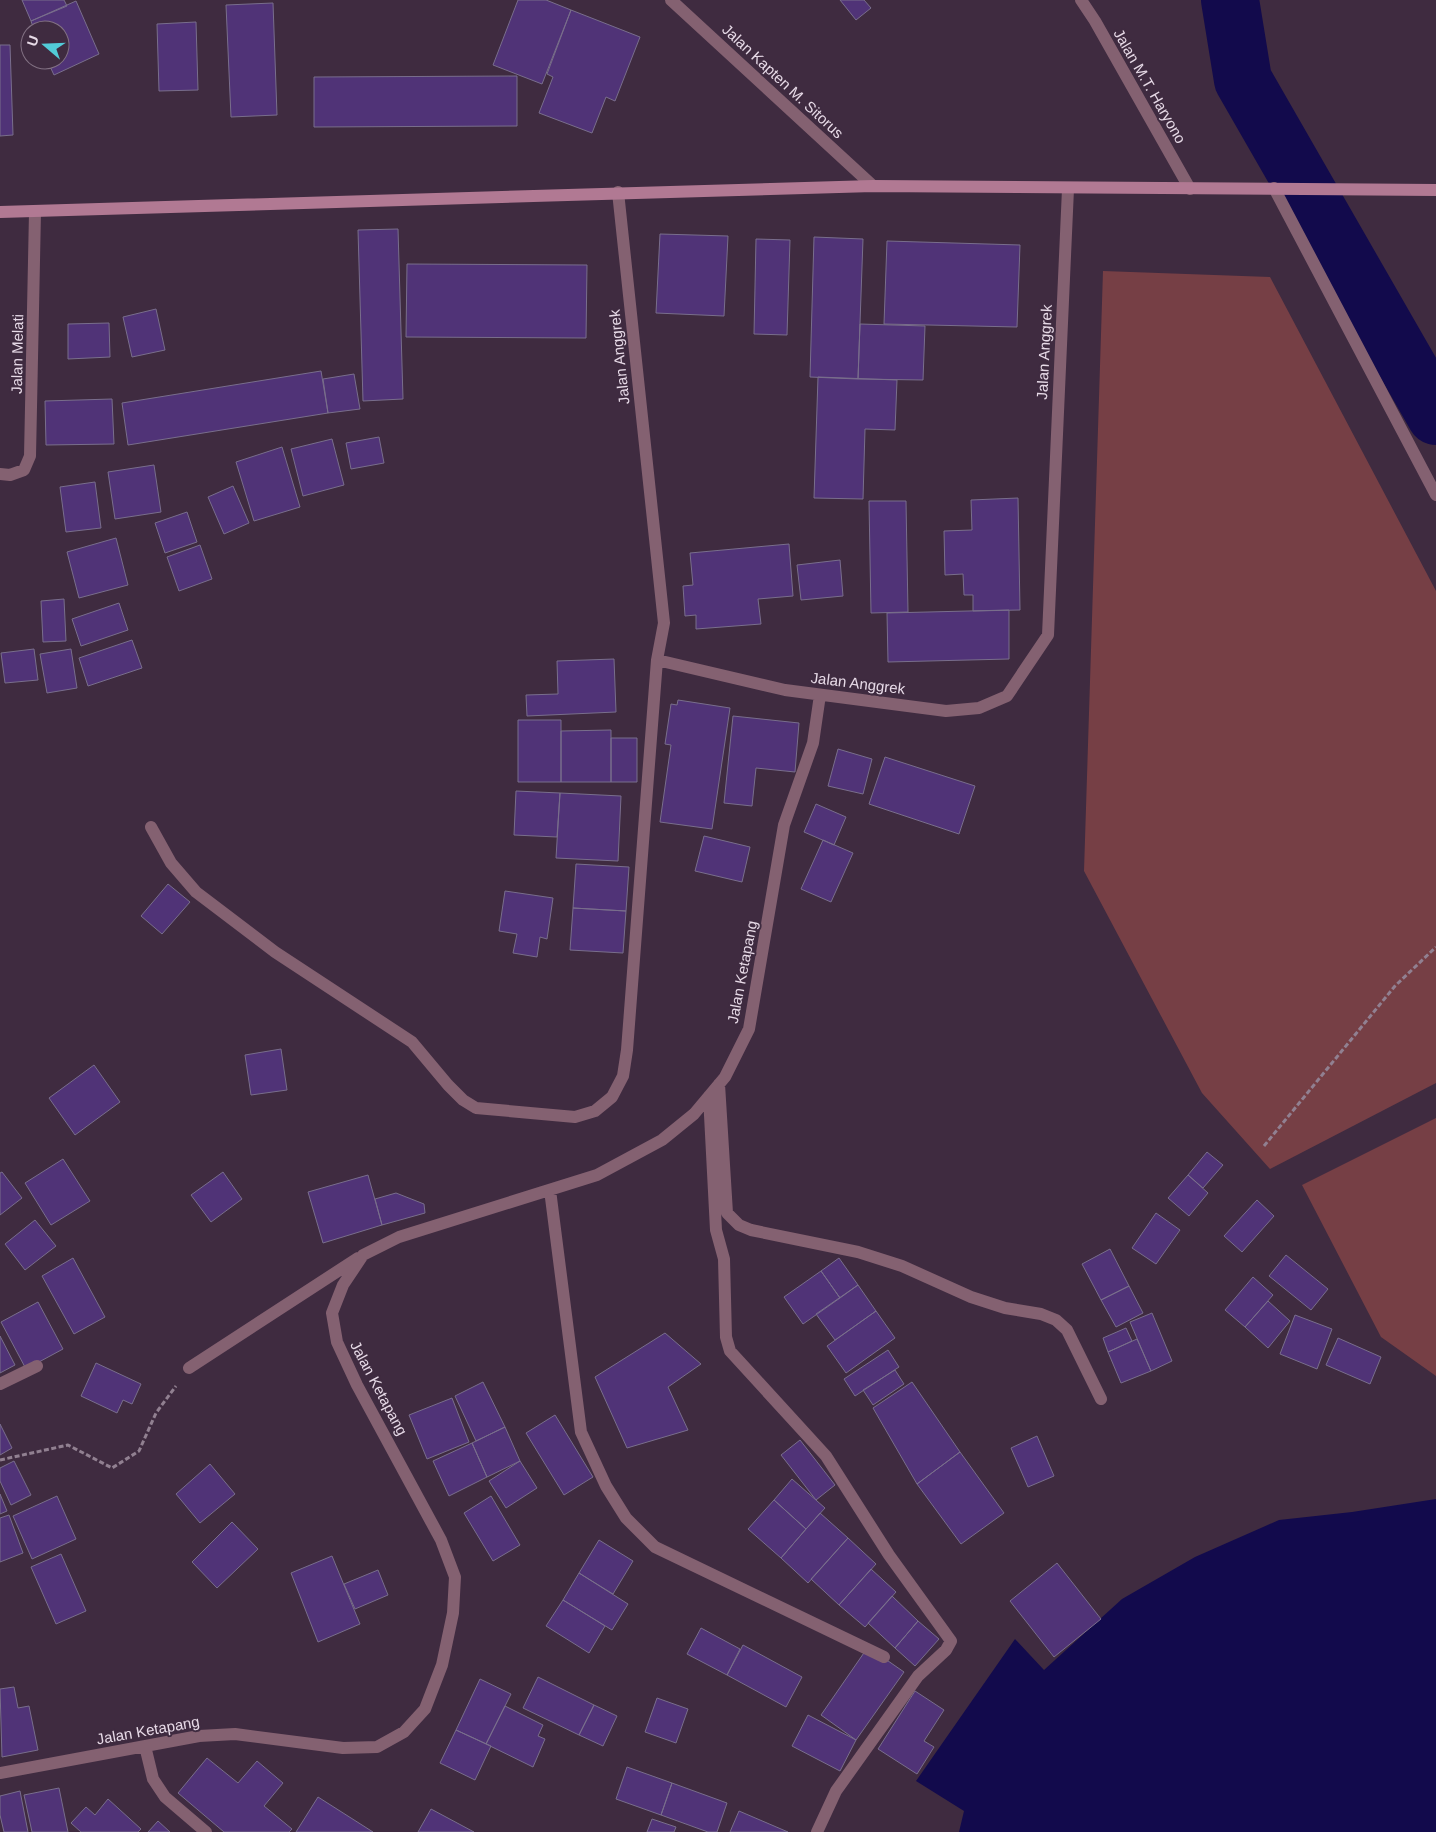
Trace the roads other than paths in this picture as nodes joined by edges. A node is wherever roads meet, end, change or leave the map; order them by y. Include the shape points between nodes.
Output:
1 (671, 0) edge
2 (1081, 0) edge
3 (872, 186) junction
4 (1274, 188) junction
5 (1068, 189) junction
6 (1190, 189) junction
7 (1436, 190) edge
8 (618, 192) junction
9 (0, 212) edge
10 (35, 212) junction
11 (0, 474) edge
12 (1436, 496) edge
13 (657, 660) junction
14 (820, 695) junction
15 (151, 827) dead end
16 (719, 1084) junction
17 (709, 1096) junction
18 (550, 1190) junction
19 (363, 1255) junction
20 (37, 1366) dead end
21 (189, 1368) road end
22 (0, 1384) edge
23 (1101, 1399) dead end
24 (884, 1657) dead end
25 (145, 1746) junction
26 (0, 1773) edge
27 (206, 1832) edge
28 (817, 1832) edge

1 - 3 street, Jalan Kapten M. Sitorus
2 - 6 street, Jalan M.T. Haryono
3 - 5 main road
3 - 8 main road
4 - 6 main road
4 - 7 main road
4 - 12 street
5 - 6 main road
5 - 14 street, Jalan Anggrek via 1048,635 1007,696 979,708 946,710
8 - 10 main road
8 - 13 street, Jalan Anggrek via 664,623
9 - 10 main road
10 - 11 street, Jalan Melati via 30,456 24,470 10,475
13 - 14 street, Jalan Anggrek
13 - 15 street via 627,1050 623,1076 612,1097 595,1111 575,1117 528,1114 476,1108 463,1100 412,1042 275,952 196,892 172,863
14 - 16 street, Jalan Ketapang via 813,742 784,826 749,1029
16 - 17 street, Jalan Ketapang
16 - 23 street via 727,1213 738,1225 858,1252 902,1266 971,1297 1056,1320 1067,1330
17 - 18 street, Jalan Ketapang via 694,1114 662,1140 598,1175
17 - 28 street via 716,1230 724,1259 726,1337 730,1351 826,1456 889,1555 951,1641 946,1650 918,1676 836,1792
18 - 19 street, Jalan Ketapang via 400,1237
18 - 24 street via 581,1432 606,1486 626,1518 655,1548
19 - 21 street
19 - 25 street, Jalan Ketapang via 343,1285 332,1313 337,1342 441,1540 455,1577 453,1613 442,1664 425,1709 404,1732 377,1747 343,1748 235,1734 199,1736
20 - 22 street
25 - 26 street, Jalan Ketapang
25 - 27 street via 153,1779 165,1797

